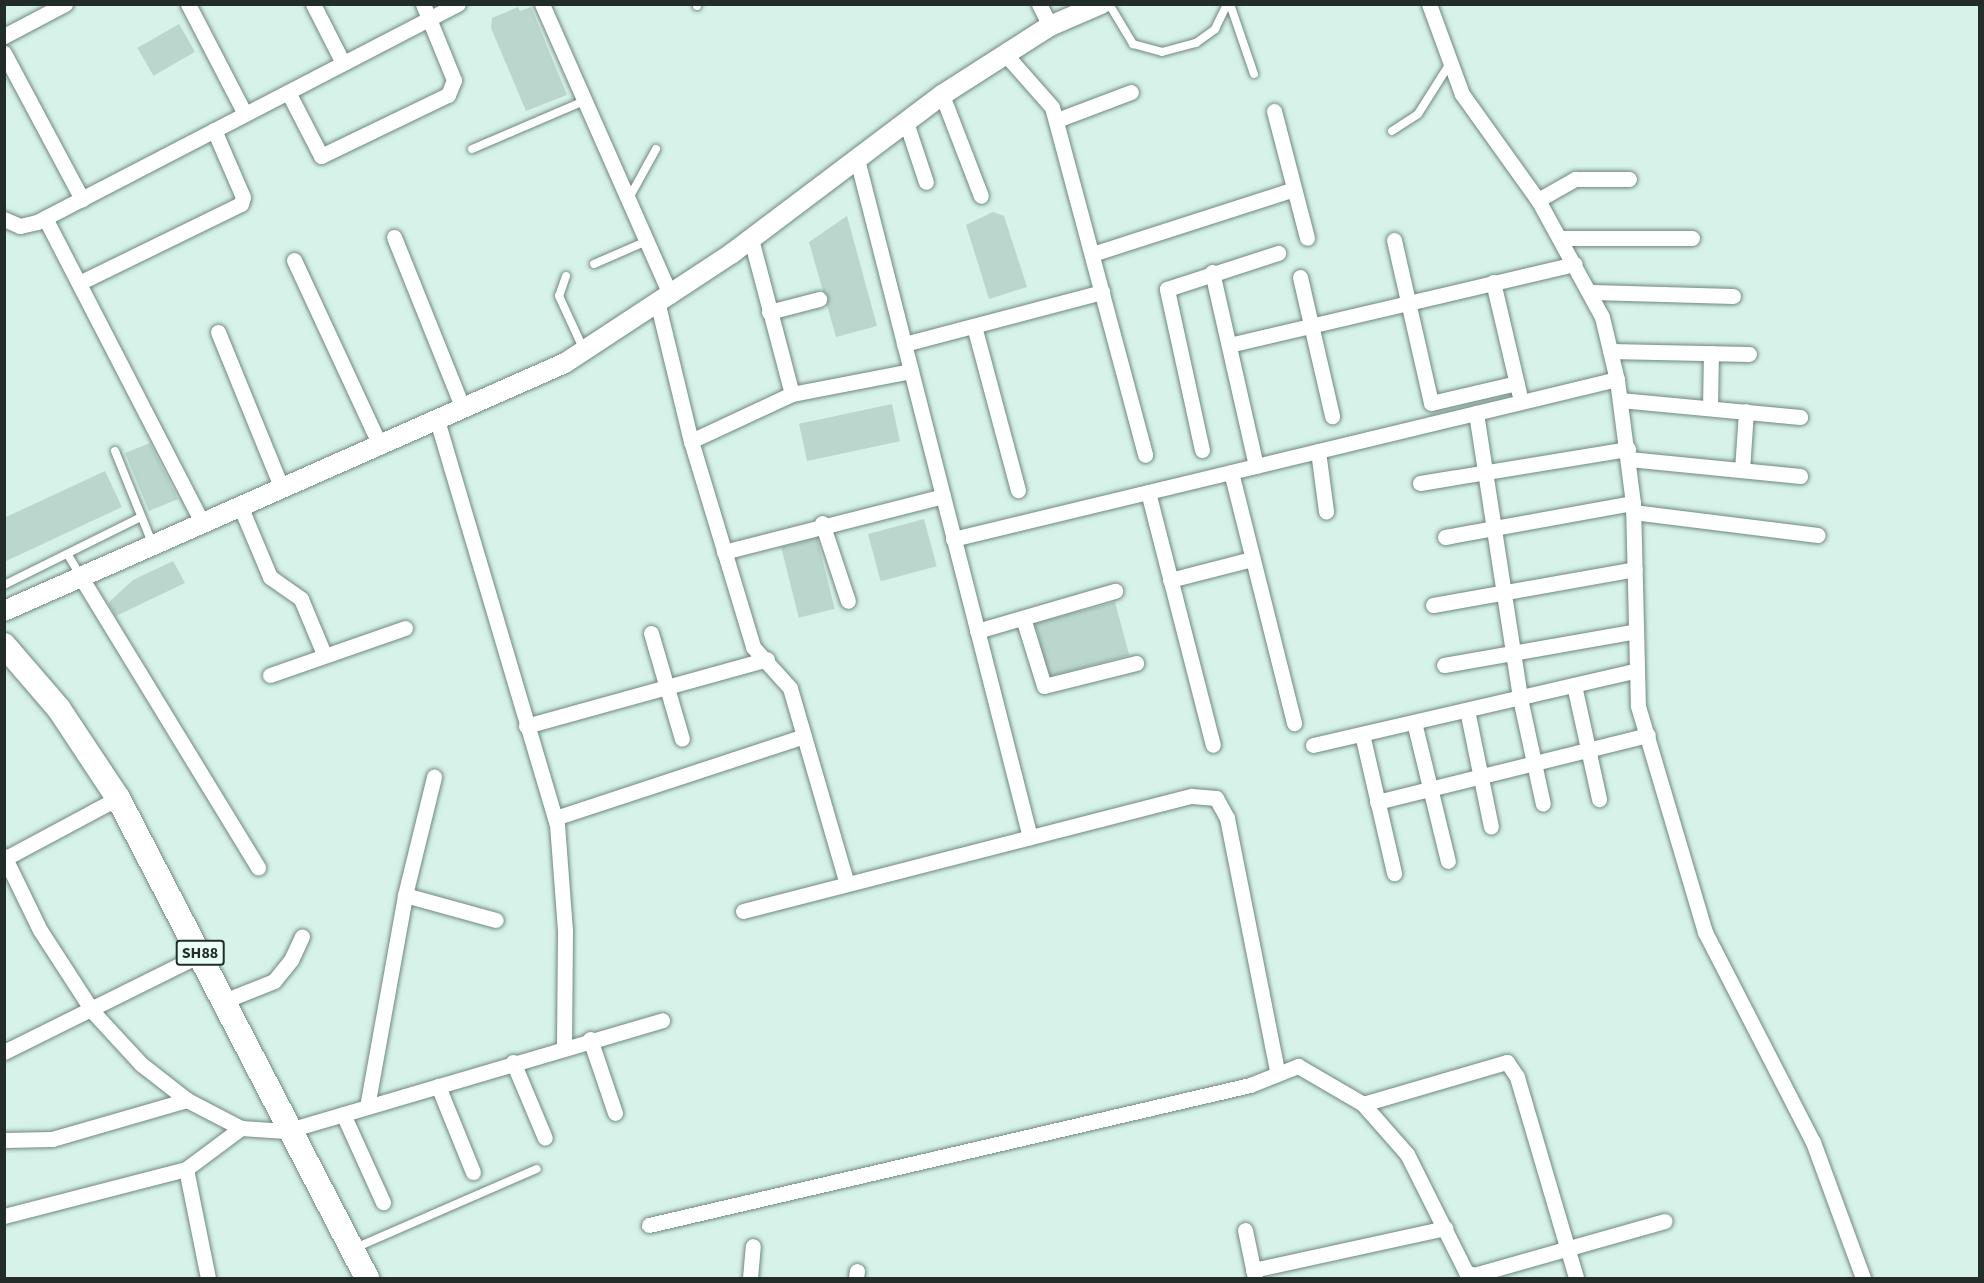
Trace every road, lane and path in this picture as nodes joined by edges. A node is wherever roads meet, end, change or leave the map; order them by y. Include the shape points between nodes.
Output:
1 (65, 4) edge
2 (188, 4) edge
3 (313, 4) edge
4 (423, 4) edge
5 (458, 4) edge
6 (543, 4) edge
7 (1039, 4) edge
8 (1101, 4) edge
9 (1109, 4) edge
10 (1228, 4) edge
11 (1429, 4) edge
12 (430, 19) junction
13 (1050, 26) junction
14 (4, 36) edge
15 (4, 53) edge
16 (1006, 56) junction
17 (343, 63) junction
18 (1449, 65) junction
19 (1254, 74) dead end
20 (288, 92) junction
21 (1131, 92) dead end
22 (942, 95) junction
23 (584, 101) junction
24 (1274, 111) dead end
25 (245, 114) junction
26 (1057, 120) junction
27 (906, 122) junction
28 (214, 130) junction
29 (1392, 131) dead end
30 (472, 149) dead end
31 (656, 149) dead end
32 (857, 159) junction
33 (1629, 179) dead end
34 (926, 182) dead end
35 (1294, 189) junction
36 (981, 196) dead end
37 (82, 199) junction
38 (628, 199) junction
39 (1538, 200) junction
40 (45, 218) junction
41 (4, 219) edge
42 (394, 237) dead end
43 (1307, 238) dead end
44 (1561, 238) junction
45 (1692, 238) dead end
46 (751, 239) junction
47 (1394, 240) dead end
48 (647, 241) junction
49 (1092, 254) junction
50 (1278, 254) dead end
51 (294, 260) dead end
52 (594, 264) dead end
53 (1575, 264) junction
54 (1212, 272) junction
55 (566, 276) dead end
56 (1300, 277) dead end
57 (1493, 282) junction
58 (79, 283) junction
59 (1102, 292) junction
60 (1592, 292) junction
61 (1733, 296) dead end
62 (819, 299) dead end
63 (664, 301) junction
64 (1406, 303) junction
65 (769, 312) junction
66 (974, 326) junction
67 (1310, 326) junction
68 (218, 332) dead end
69 (904, 344) junction
70 (1229, 345) junction
71 (584, 351) junction
72 (1610, 351) junction
73 (1711, 353) junction
74 (1749, 354) dead end
75 (911, 371) junction
76 (1617, 379) junction
77 (1517, 383) junction
78 (792, 394) junction
79 (1620, 399) junction
80 (1521, 402) junction
81 (1710, 408) junction
82 (463, 409) junction
83 (1746, 411) junction
84 (1476, 413) junction
85 (1332, 416) dead end
86 (1800, 417) dead end
87 (437, 420) junction
88 (691, 441) junction
89 (380, 445) junction
90 (1202, 450) dead end
91 (115, 451) dead end
92 (1318, 451) junction
93 (1628, 454) junction
94 (1145, 455) dead end
95 (1256, 466) junction
96 (1486, 470) junction
97 (1742, 470) junction
98 (1231, 472) junction
99 (1800, 476) dead end
100 (1420, 483) dead end
101 (282, 489) junction
102 (1018, 490) dead end
103 (1148, 492) junction
104 (943, 496) junction
105 (241, 508) junction
106 (1633, 508) junction
107 (1326, 511) dead end
108 (141, 517) junction
109 (203, 524) junction
110 (822, 524) junction
111 (1497, 527) junction
112 (1818, 535) dead end
113 (1445, 537) dead end
114 (953, 539) junction
115 (153, 546) junction
116 (724, 552) junction
117 (68, 555) junction
118 (1252, 559) junction
119 (1635, 569) junction
120 (82, 579) junction
121 (1170, 580) junction
122 (4, 585) edge
123 (1115, 591) dead end
124 (1505, 591) junction
125 (848, 601) dead end
126 (1434, 605) dead end
127 (4, 611) edge
128 (1023, 618) junction
129 (405, 628) dead end
130 (977, 631) junction
131 (1632, 632) junction
132 (651, 633) dead end
133 (4, 645) edge
134 (1514, 651) junction
135 (324, 654) junction
136 (767, 659) junction
137 (1136, 663) dead end
138 (1444, 664) dead end
139 (1633, 671) junction
140 (270, 675) dead end
141 (1574, 685) junction
142 (666, 687) junction
143 (1520, 698) junction
144 (1467, 710) junction
145 (1414, 722) junction
146 (1294, 723) dead end
147 (526, 726) junction
148 (1362, 734) junction
149 (804, 735) junction
150 (1648, 735) junction
151 (682, 739) dead end
152 (1213, 745) dead end
153 (1313, 745) dead end
154 (1588, 750) junction
155 (1534, 763) junction
156 (434, 777) dead end
157 (1480, 777) junction
158 (1430, 789) junction
159 (118, 798) junction
160 (1599, 799) dead end
161 (1377, 802) junction
162 (1543, 804) dead end
163 (555, 818) junction
164 (1491, 827) dead end
165 (1030, 837) junction
166 (5, 858) edge
167 (1448, 861) dead end
168 (258, 867) dead end
169 (1394, 873) dead end
170 (847, 884) junction
171 (405, 896) junction
172 (742, 911) dead end
173 (496, 920) dead end
174 (302, 936) dead end
175 (201, 954) junction
176 (224, 1000) junction
177 (93, 1012) junction
178 (662, 1020) dead end
179 (590, 1038) junction
180 (564, 1045) junction
181 (4, 1052) edge
182 (513, 1062) junction
183 (1278, 1071) junction
184 (438, 1086) junction
185 (187, 1100) junction
186 (1363, 1104) junction
187 (367, 1107) junction
188 (615, 1113) dead end
189 (343, 1114) junction
190 (241, 1128) junction
191 (286, 1131) junction
192 (545, 1138) dead end
193 (4, 1140) edge
194 (186, 1169) junction
195 (537, 1169) dead end
196 (473, 1172) dead end
197 (383, 1202) dead end
198 (4, 1216) edge
199 (1665, 1221) dead end
200 (649, 1225) dead end
201 (1445, 1228) junction
202 (1245, 1230) dead end
203 (753, 1246) dead end
204 (1567, 1248) junction
205 (351, 1250) junction
206 (1254, 1274) edge
207 (208, 1278) edge
208 (367, 1278) edge
209 (750, 1278) edge
210 (1576, 1278) edge
211 (1863, 1278) edge

1 - 14 street
2 - 25 street
3 - 17 street
4 - 12 street
5 - 12 street
6 - 23 street
7 - 13 street
8 - 13 street
9 - 10 lane via 1133,44 1162,52 1197,43 1215,29
10 - 19 lane
11 - 18 street
12 - 17 street
12 - 20 street via 454,80 448,95 321,156
13 - 16 street
15 - 37 street
16 - 22 street
16 - 26 street via 1046,98
17 - 20 street
18 - 29 lane via 1418,114
18 - 39 street via 1462,94
20 - 25 street
21 - 26 street
22 - 27 street
22 - 36 street
23 - 30 lane
23 - 38 street
24 - 35 street
25 - 28 street
26 - 49 street
27 - 32 street
27 - 34 street
28 - 37 street
28 - 58 street via 243,197 241,204
31 - 38 lane
32 - 46 street
32 - 69 street
33 - 39 street via 1575,179
35 - 43 street
35 - 49 street
37 - 40 street
38 - 48 street
39 - 44 street
40 - 41 street via 20,226
40 - 58 street
42 - 82 street
44 - 45 street
44 - 53 street
46 - 63 street
46 - 65 street
47 - 64 street
48 - 52 lane
48 - 63 street
49 - 59 street
50 - 54 street
51 - 89 street
53 - 57 street
53 - 60 street
54 - 70 street
54 - 90 street via 1167,289
55 - 71 lane via 559,296
56 - 67 street
57 - 64 street
57 - 77 street
58 - 109 street
59 - 66 street
59 - 94 street
60 - 61 street
60 - 72 street
62 - 65 street
63 - 71 street
63 - 88 street
64 - 67 street
64 - 77 street via 1431,403
65 - 78 street
66 - 69 street
66 - 102 street
67 - 70 street
67 - 85 street
68 - 101 street
69 - 75 street
70 - 95 street
71 - 82 street
72 - 73 street
72 - 76 street
73 - 74 street
73 - 81 street
75 - 78 street
75 - 104 street
76 - 79 street
76 - 80 street
77 - 80 street
78 - 88 street
79 - 81 street
79 - 93 street
80 - 84 street
81 - 83 street
82 - 87 street
83 - 86 street
83 - 97 street
84 - 92 street
84 - 96 street
87 - 89 street
87 - 147 street
88 - 116 street
89 - 101 street
91 - 108 lane
92 - 95 street
92 - 107 street
93 - 96 street
93 - 97 street
93 - 106 street
95 - 98 street
96 - 100 street
96 - 111 street
97 - 99 street
98 - 103 street
98 - 118 street
101 - 105 street
103 - 114 street
103 - 121 street
104 - 110 street
104 - 114 street
105 - 109 street
105 - 135 street via 270,577 301,598
106 - 111 street
106 - 112 street
106 - 119 street
108 - 115 lane
108 - 117 lane
109 - 115 street
110 - 116 street
110 - 125 street
111 - 113 street
111 - 124 street
114 - 130 street
115 - 120 street
116 - 136 street via 753,646
117 - 120 lane
117 - 122 lane
118 - 121 street
118 - 146 street
119 - 124 street
119 - 131 street
120 - 127 street
120 - 168 street
121 - 152 street
123 - 128 street
124 - 126 street
124 - 134 street
128 - 130 street
128 - 137 street via 1044,686
129 - 135 street
130 - 165 street
131 - 134 street
131 - 139 street
132 - 142 street
133 - 159 main road, SH88 via 59,710
134 - 138 street
134 - 143 street
135 - 140 street
136 - 142 street
136 - 149 street via 790,688
139 - 141 street
139 - 150 street
141 - 143 street
141 - 154 street
142 - 147 street
142 - 151 street
143 - 144 street
143 - 155 street
144 - 145 street
144 - 157 street
145 - 148 street
145 - 158 street
147 - 163 street
148 - 153 street
148 - 161 street
149 - 163 street
149 - 170 street
150 - 154 street
150 - 211 street via 1705,932 1813,1142
154 - 155 street
154 - 160 street
155 - 157 street
155 - 162 street
156 - 171 street
157 - 158 street
157 - 164 street
158 - 161 street
158 - 167 street
159 - 166 street
159 - 175 main road, SH88
161 - 169 street
163 - 180 street via 566,931
165 - 170 street
165 - 183 street via 1192,796 1216,798 1227,818
166 - 177 street via 40,930
170 - 172 street
171 - 173 street
171 - 187 street
174 - 176 street via 291,960 274,981 250,994
175 - 176 main road, SH88
175 - 177 street
176 - 191 main road, SH88
177 - 181 street
177 - 185 street via 141,1064
178 - 179 street
179 - 180 street
179 - 188 street
180 - 182 street
182 - 184 street
182 - 192 street
183 - 186 street via 1298,1066 1313,1071
183 - 200 street via 1250,1084
184 - 187 street
184 - 196 street
185 - 190 street
185 - 193 street via 52,1139
186 - 201 street via 1407,1154
186 - 204 street via 1508,1062 1517,1077
187 - 189 street
189 - 191 street
189 - 197 street
190 - 191 street
190 - 194 street
191 - 205 main road, SH88
194 - 198 street
194 - 207 street
195 - 205 lane
199 - 204 street
201 - 204 street via 1461,1266 1474,1275
201 - 206 street
202 - 206 street
203 - 209 street
204 - 210 street
205 - 208 main road, SH88

